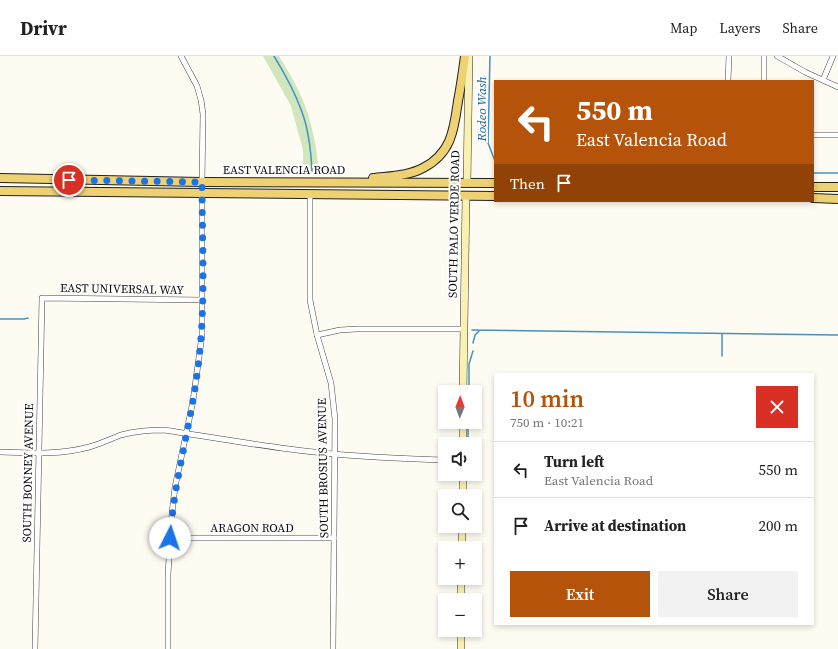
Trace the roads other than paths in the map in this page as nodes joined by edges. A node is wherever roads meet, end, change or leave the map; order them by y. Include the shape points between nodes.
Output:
1 (181, 56) edge
2 (465, 56) edge
3 (469, 56) edge
4 (728, 56) edge
5 (764, 56) edge
6 (777, 56) edge
7 (834, 56) edge
8 (728, 80) edge
9 (764, 80) edge
10 (823, 80) junction
11 (838, 87) edge
12 (814, 135) edge
13 (838, 135) edge
14 (0, 178) edge
15 (202, 182) junction
16 (332, 182) junction
17 (466, 183) junction
18 (494, 183) edge
19 (814, 187) edge
20 (838, 187) edge
21 (0, 191) edge
22 (202, 193) junction
23 (310, 194) junction
24 (466, 196) junction
25 (494, 196) edge
26 (814, 198) edge
27 (838, 199) edge
28 (42, 298) joint
29 (202, 300) junction
30 (464, 329) junction
31 (317, 335) junction
32 (463, 385) edge
33 (186, 434) junction
34 (0, 452) edge
35 (38, 453) junction
36 (334, 454) junction
37 (438, 460) edge
38 (170, 538) junction
39 (334, 538) junction
40 (461, 637) edge
41 (35, 649) edge
42 (168, 649) edge
43 (333, 649) edge
44 (460, 649) edge

1 - 15 street via 198,86 201,100
2 - 16 main road via 455,127 443,152 423,168 405,174
3 - 17 street, SOUTH PALO VERDE ROAD
4 - 8 street
5 - 9 street
6 - 10 street
7 - 10 street
10 - 11 street
12 - 13 street
14 - 15 main road, EAST VALENCIA ROAD
15 - 16 main road, EAST VALENCIA ROAD
15 - 22 main road
16 - 17 main road, EAST VALENCIA ROAD
17 - 18 main road, EAST VALENCIA ROAD
17 - 24 main road, SOUTH PALO VERDE ROAD
19 - 20 main road
21 - 22 main road, EAST VALENCIA ROAD
22 - 23 main road, EAST VALENCIA ROAD
22 - 29 street
23 - 24 main road, EAST VALENCIA ROAD
23 - 31 street, SOUTH BROSIUS AVENUE via 310,300
24 - 25 main road, EAST VALENCIA ROAD
24 - 30 street, SOUTH PALO VERDE ROAD
26 - 27 main road
28 - 29 street, EAST UNIVERSAL WAY
28 - 35 street, SOUTH BONNEY AVENUE
29 - 33 street via 202,335
30 - 31 street via 357,329
30 - 32 street, SOUTH PALO VERDE ROAD
31 - 36 street, SOUTH BROSIUS AVENUE via 331,383 335,419
33 - 35 street via 164,430 141,431 90,447
33 - 36 street
33 - 38 street
34 - 35 street
35 - 41 street, SOUTH BONNEY AVENUE
36 - 37 street
36 - 39 street, SOUTH BROSIUS AVENUE
38 - 39 street, ARAGON ROAD
38 - 42 street
39 - 43 street, SOUTH BROSIUS AVENUE
40 - 44 street

